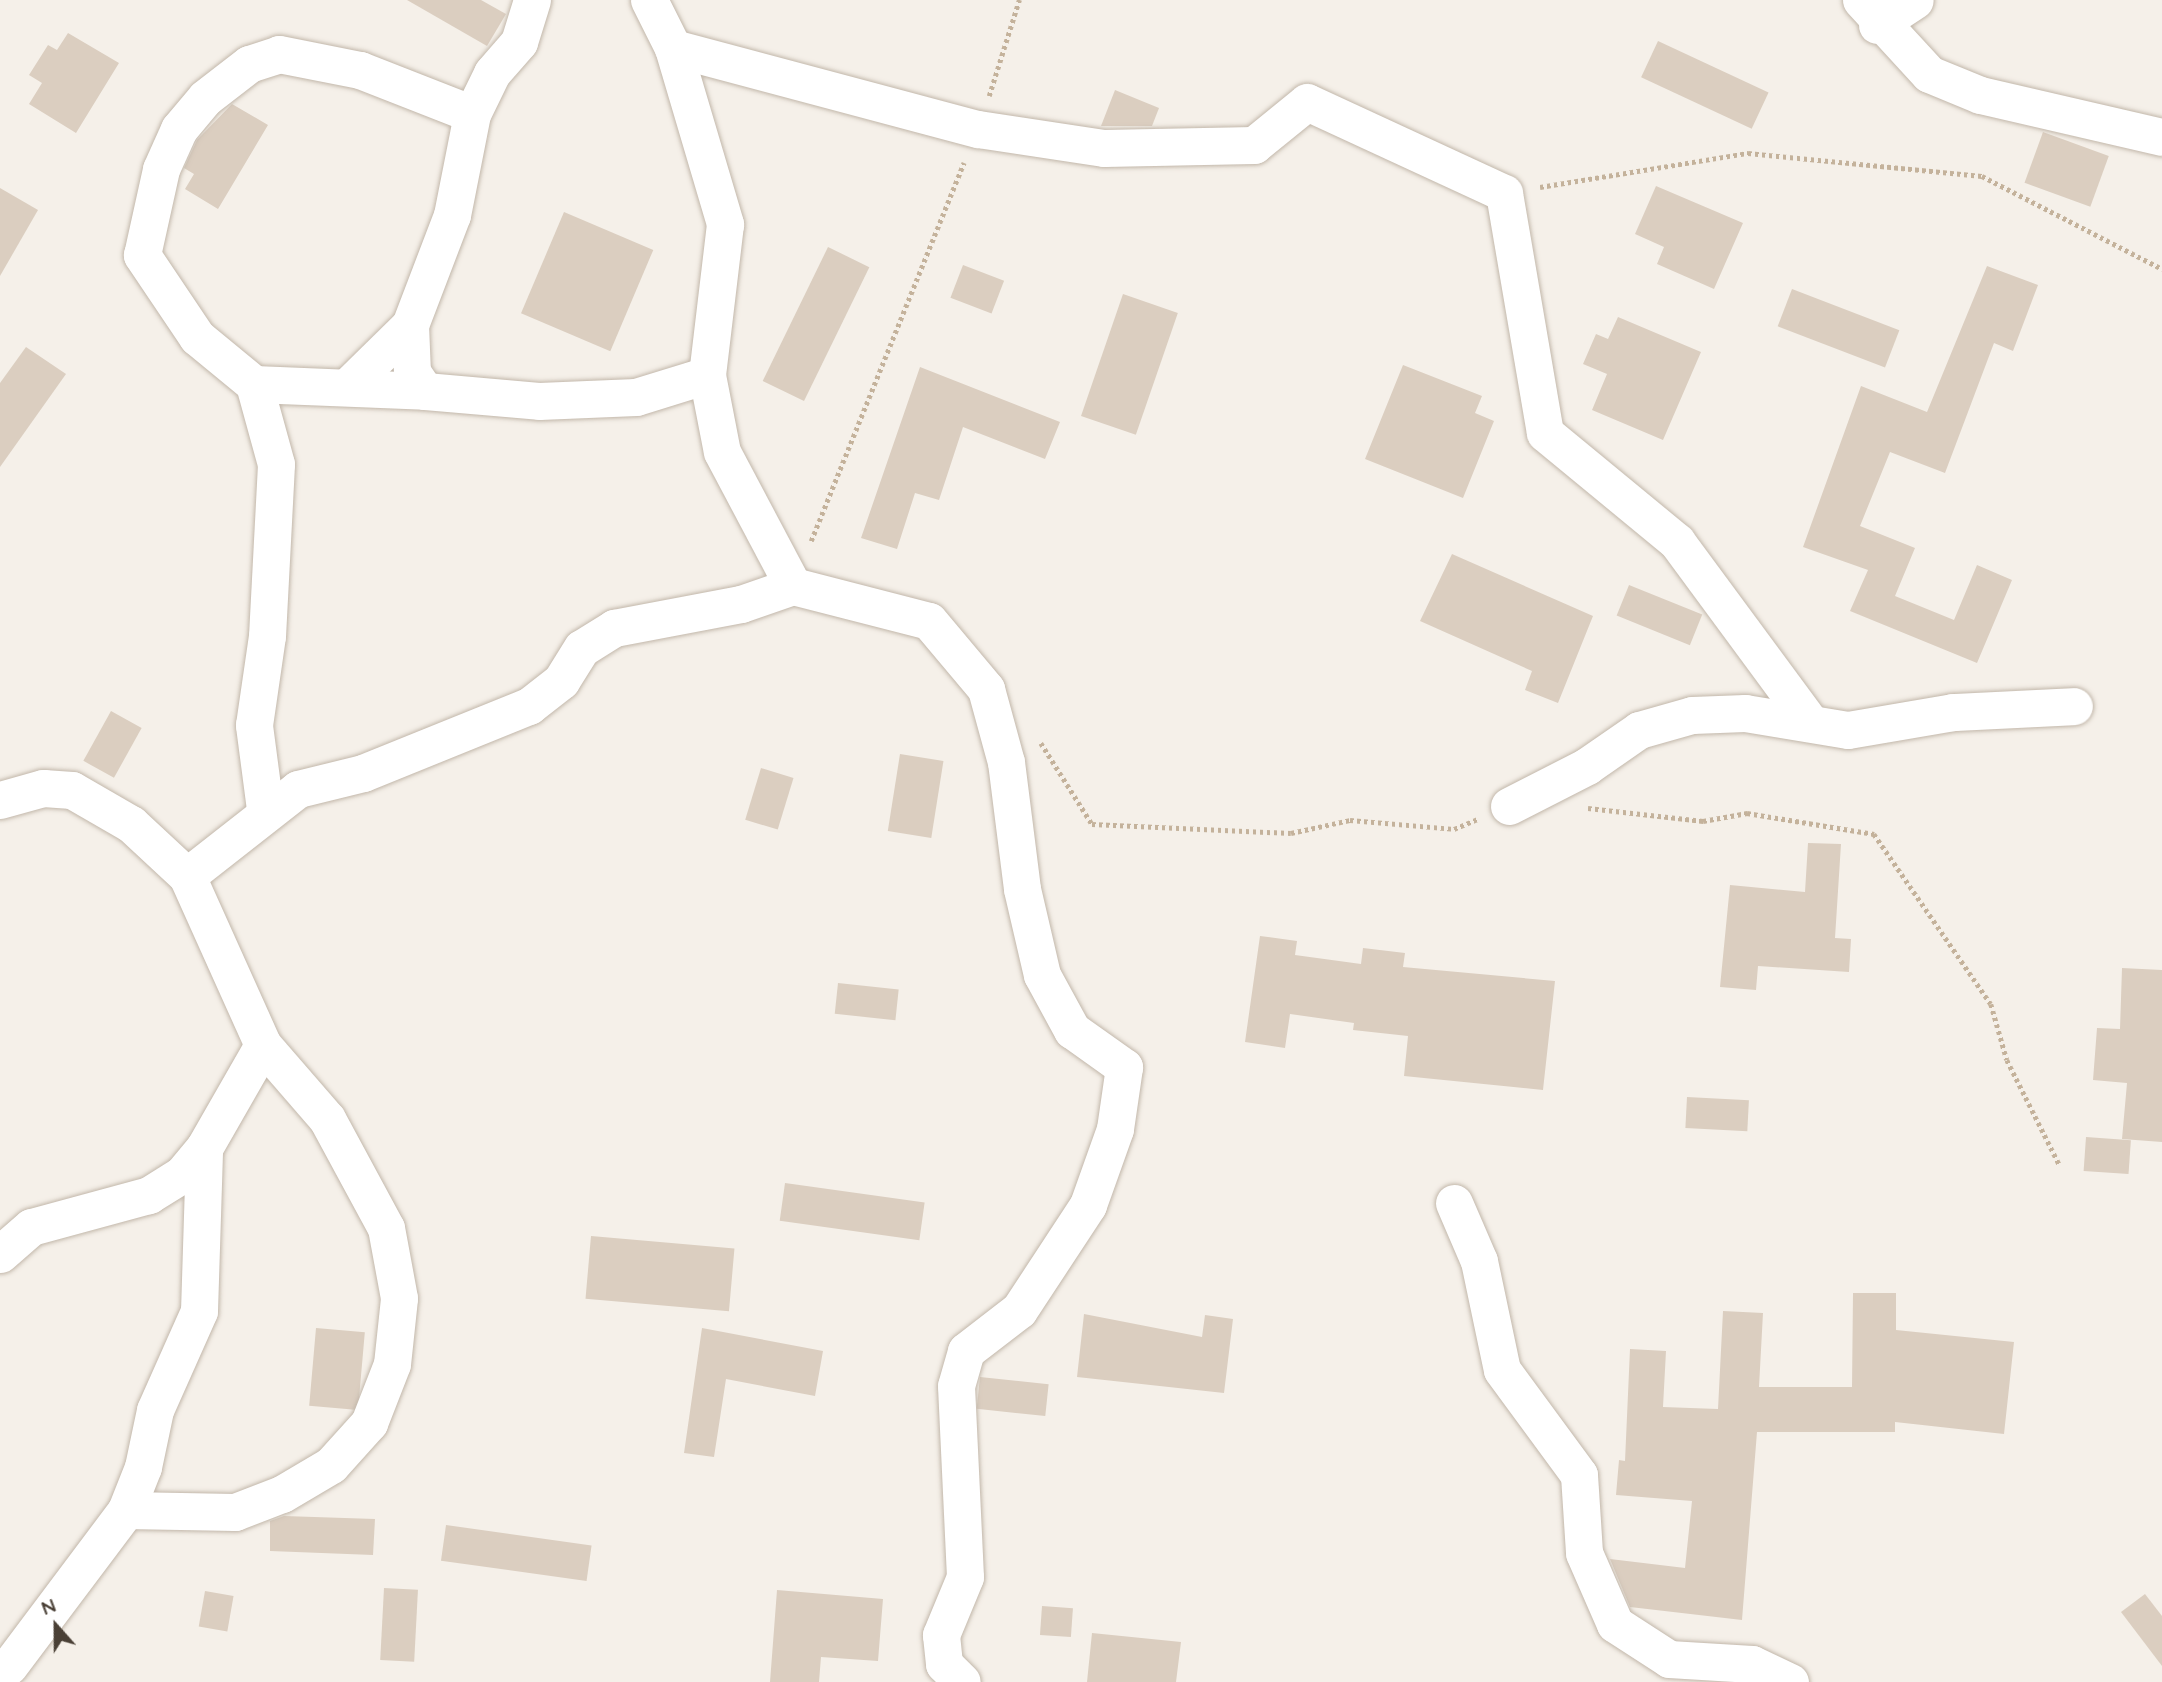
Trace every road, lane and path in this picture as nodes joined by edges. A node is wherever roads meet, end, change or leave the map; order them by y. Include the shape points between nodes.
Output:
1 (532, 0) edge
2 (649, 0) edge
3 (1019, 0) edge
4 (1916, 0) edge
5 (1869, 12) edge
6 (673, 48) junction
7 (471, 114) junction
8 (978, 129) junction
9 (2162, 137) edge
10 (1504, 193) junction
11 (2162, 269) edge
12 (410, 325) junction
13 (707, 375) junction
14 (254, 384) junction
15 (350, 384) junction
16 (425, 391) junction
17 (793, 586) junction
18 (2074, 706) dead end
19 (1809, 721) junction
20 (1034, 733) dead end
21 (0, 800) edge
22 (1509, 806) joint
23 (1582, 808) dead end
24 (265, 809) junction
25 (187, 876) junction
26 (263, 1045) junction
27 (204, 1148) junction
28 (2059, 1164) dead end
29 (1454, 1203) dead end
30 (0, 1254) edge
31 (126, 1510) junction
32 (8, 1664) edge
33 (961, 1682) edge
34 (1790, 1682) edge

1 - 7 street via 519,42 492,73
2 - 6 street
3 - 8 path
4 - 5 street
5 - 9 street via 1929,74 1980,95
6 - 8 street
6 - 13 street via 726,224
7 - 12 street via 452,215
7 - 14 street via 360,71 279,54 248,64 179,129 161,169 142,255 197,337
8 - 10 street via 1104,148 1254,145 1307,102
8 - 17 path
10 - 11 path via 1748,152 1982,176
10 - 19 street via 1545,433 1677,542
12 - 15 street
12 - 16 street via 412,372
13 - 16 street via 636,397 539,401
13 - 17 street via 722,453
14 - 15 street
14 - 24 street via 276,464 267,636 254,725
15 - 16 street
17 - 24 street via 741,604 614,628 582,648 561,681 529,706 363,773 298,789
17 - 33 street via 929,621 986,689 1006,762 1021,889 1042,975 1072,1030 1124,1068 1115,1129 1088,1205 1019,1310 966,1351 956,1386 965,1577 941,1635 944,1664
18 - 19 street via 1953,712 1849,730
19 - 22 street via 1745,713 1692,715 1652,726
20 - 22 path via 1092,824 1291,833 1350,820 1454,829
21 - 25 street via 43,788 72,790 131,824
23 - 28 path via 1703,821 1747,813 1874,834 1991,1004 2007,1060
24 - 25 street via 224,852
25 - 26 street
26 - 27 street
26 - 31 street via 327,1119 386,1228 399,1298 392,1364 369,1423 331,1465 282,1494 235,1512
27 - 30 street via 181,1175 149,1195 31,1227
27 - 31 street via 199,1311 155,1410
29 - 34 street via 1479,1261 1502,1370 1579,1475 1584,1553 1615,1624 1669,1659 1752,1664
31 - 32 street

